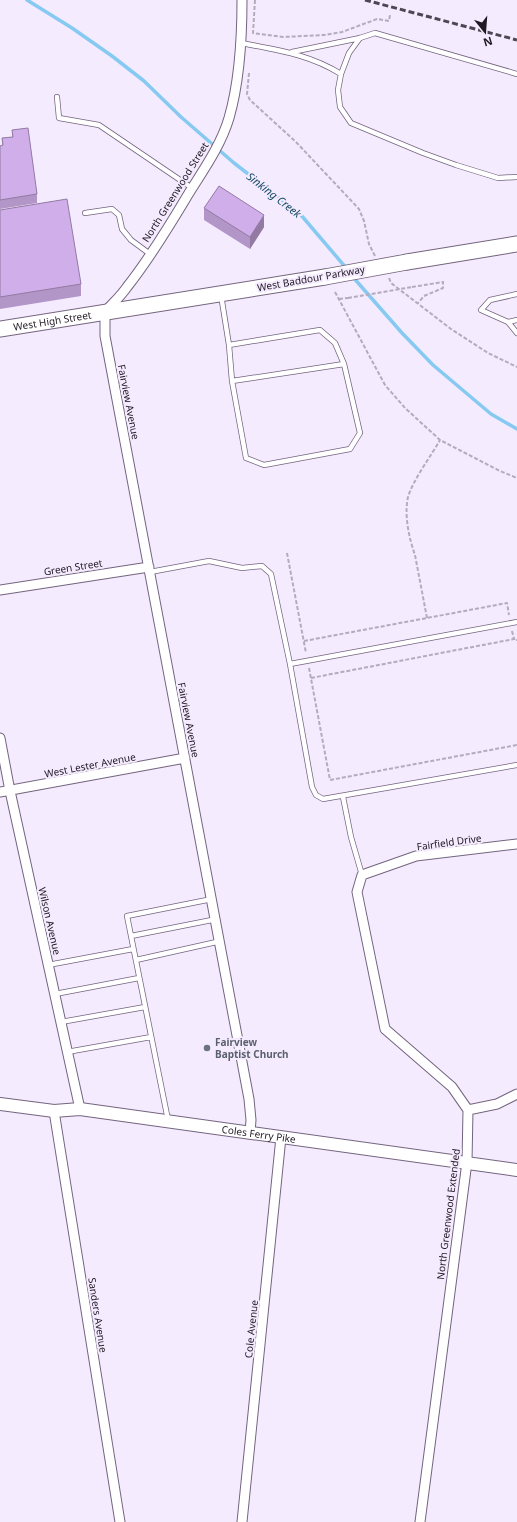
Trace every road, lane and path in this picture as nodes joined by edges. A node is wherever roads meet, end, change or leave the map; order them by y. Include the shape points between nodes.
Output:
1 (242, 0) edge
2 (255, 0) edge
3 (390, 15) dead end
4 (360, 38) junction
5 (242, 43) junction
6 (292, 52) junction
7 (250, 72) dead end
8 (340, 74) junction
9 (517, 74) edge
10 (56, 97) dead end
11 (517, 177) edge
12 (192, 188) junction
13 (85, 213) dead end
14 (517, 244) edge
15 (150, 254) junction
16 (376, 257) dead end
17 (388, 276) dead end
18 (335, 292) dead end
19 (221, 293) junction
20 (517, 294) edge
21 (339, 299) junction
22 (418, 303) junction
23 (105, 312) junction
24 (517, 320) edge
25 (508, 322) junction
26 (0, 329) edge
27 (517, 333) edge
28 (229, 345) junction
29 (344, 364) junction
30 (517, 367) edge
31 (232, 381) junction
32 (440, 440) junction
33 (517, 478) edge
34 (287, 553) dead end
35 (150, 569) junction
36 (0, 590) edge
37 (509, 614) dead end
38 (427, 618) junction
39 (517, 622) edge
40 (512, 628) dead end
41 (514, 639) junction
42 (304, 641) junction
43 (517, 641) edge
44 (306, 653) dead end
45 (290, 664) junction
46 (309, 667) dead end
47 (311, 678) junction
48 (0, 738) edge
49 (517, 745) edge
50 (185, 758) junction
51 (517, 765) edge
52 (10, 791) junction
53 (0, 792) edge
54 (343, 797) junction
55 (517, 844) edge
56 (362, 875) junction
57 (213, 899) junction
58 (217, 919) junction
59 (131, 936) junction
60 (221, 941) junction
61 (133, 949) junction
62 (136, 960) junction
63 (48, 965) junction
64 (139, 978) junction
65 (55, 994) junction
66 (145, 1007) junction
67 (61, 1022) junction
68 (151, 1037) junction
69 (67, 1052) junction
70 (517, 1094) edge
71 (0, 1104) edge
72 (80, 1109) junction
73 (468, 1110) junction
74 (54, 1111) junction
75 (168, 1121) junction
76 (250, 1132) junction
77 (281, 1137) junction
78 (467, 1162) junction
79 (517, 1170) edge
80 (120, 1522) edge
81 (242, 1522) edge
82 (420, 1522) edge

1 - 5 street, North Greenwood Street
2 - 3 path via 253,33 283,37 342,32 376,19 389,21
4 - 6 lane
4 - 8 lane via 349,53
4 - 9 lane via 375,33
5 - 6 lane
5 - 12 street, North Greenwood Street via 229,118 209,161
6 - 8 lane
7 - 16 path via 250,100 296,142 359,209 369,244
8 - 11 lane via 340,107 351,123 456,165 498,178
10 - 12 lane via 60,118 99,125
12 - 15 street, North Greenwood Street
13 - 15 lane via 112,209 119,215 122,229 131,240
14 - 19 main road, West Baddour Parkway, bridge
15 - 23 street, North Greenwood Street via 127,287
17 - 22 path via 391,283
18 - 21 path
19 - 23 main road, West Baddour Parkway
19 - 28 lane
20 - 25 lane via 490,300 481,310
21 - 22 path, bridge via 443,282 443,288 424,296
21 - 32 path via 385,385 405,408
22 - 30 path via 488,353
23 - 26 main road, West High Street
23 - 35 street, Fairview Avenue via 105,336
24 - 25 lane
25 - 27 lane
28 - 29 lane via 320,330 335,344
28 - 31 lane
29 - 31 lane
29 - 31 lane via 360,434 350,449 264,465 246,458
32 - 33 path
32 - 38 path via 411,489 407,504 407,520
34 - 42 path
35 - 36 street, Green Street
35 - 45 lane via 209,561 242,568 262,566 271,574
35 - 50 street, Fairview Avenue
37 - 38 path via 507,603
38 - 42 path
39 - 45 lane
40 - 41 path
41 - 43 path
41 - 47 path
42 - 44 path
45 - 54 lane via 312,787 316,795 323,799
46 - 47 path
47 - 49 path via 330,780
48 - 52 street, Wilson Avenue
50 - 52 street, West Lester Avenue
50 - 57 street, Fairview Avenue
51 - 54 lane
52 - 53 street, West Lester Avenue
52 - 63 street, Wilson Avenue
54 - 56 lane
55 - 56 street, Fairfield Drive via 416,856
56 - 73 street via 358,892 385,1029 452,1087
57 - 58 street, Fairview Avenue
57 - 59 lane via 127,916
58 - 59 lane
58 - 60 street, Fairview Avenue
59 - 61 lane
60 - 62 lane
60 - 76 street, Fairview Avenue via 249,1099
61 - 62 lane
61 - 63 lane
62 - 64 lane
63 - 65 street, Wilson Avenue
64 - 65 lane
64 - 66 lane
65 - 67 street, Wilson Avenue
66 - 67 lane
66 - 68 lane
67 - 69 street, Wilson Avenue
68 - 69 lane
68 - 75 lane
69 - 72 street, Wilson Avenue
70 - 73 street via 497,1104
71 - 74 street, Coles Ferry Pike
72 - 74 street, Coles Ferry Pike
72 - 75 street, Coles Ferry Pike
73 - 78 street, North Greenwood Extended
74 - 80 street, Sanders Avenue
75 - 76 street, Coles Ferry Pike
76 - 77 street, Coles Ferry Pike
77 - 78 street, Coles Ferry Pike
77 - 81 street, Cole Avenue
78 - 79 street, Coles Ferry Pike
78 - 82 street, North Greenwood Extended

